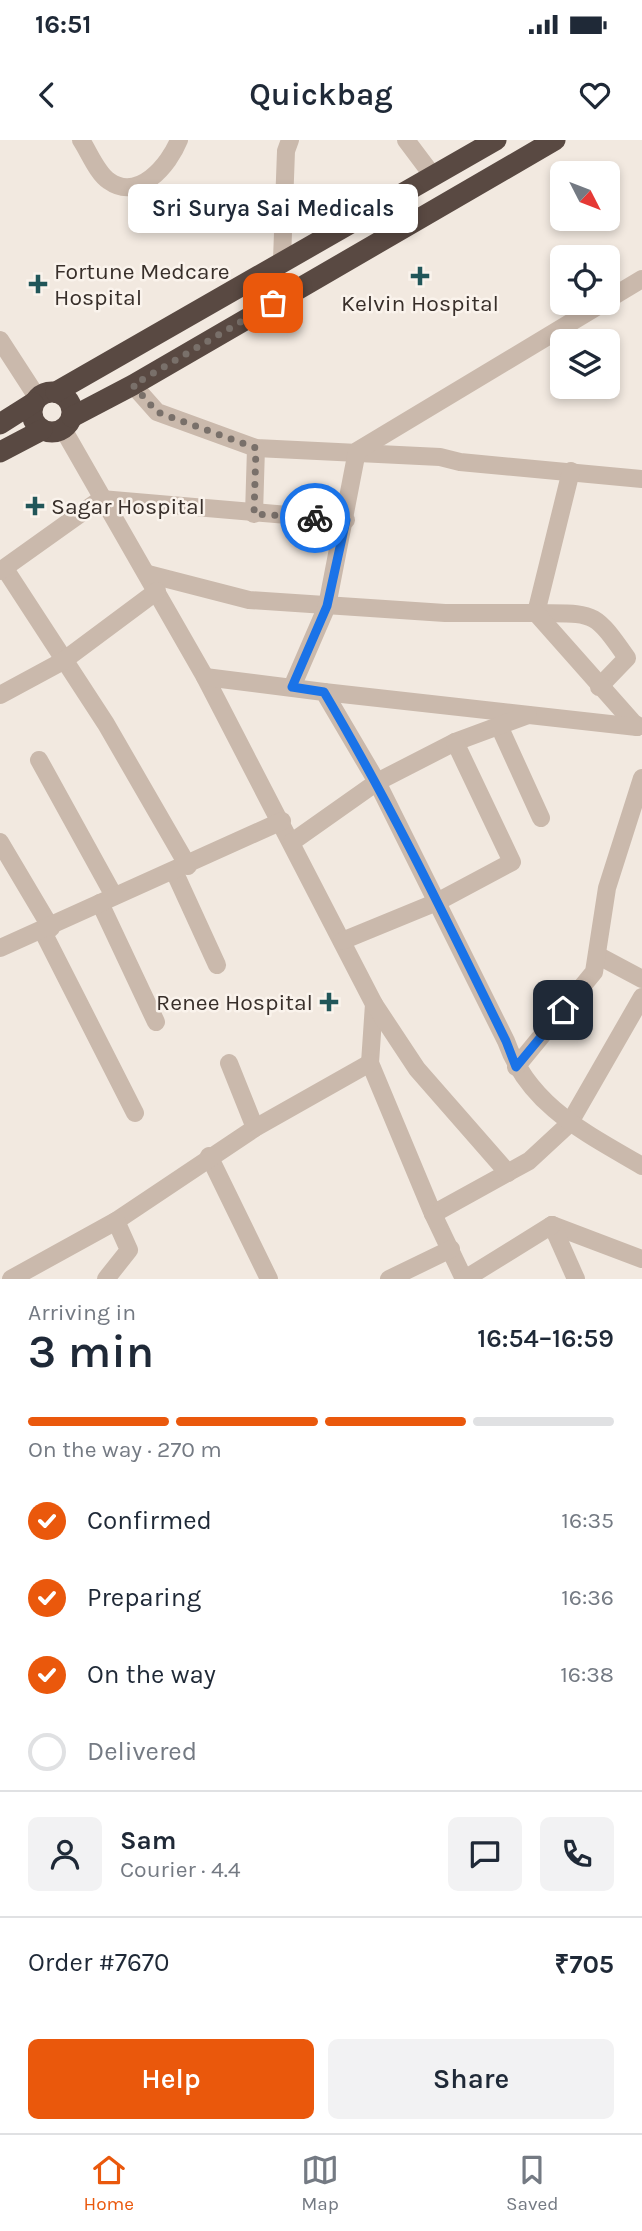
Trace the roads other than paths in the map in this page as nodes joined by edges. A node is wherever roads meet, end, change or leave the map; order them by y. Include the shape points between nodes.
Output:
1 (81, 140) edge
2 (179, 140) edge
3 (290, 140) edge
4 (406, 140) edge
5 (496, 140) edge
6 (555, 140) edge
7 (433, 176) junction
8 (282, 260) junction
9 (642, 279) edge
10 (620, 292) edge
11 (583, 315) edge
12 (0, 340) edge
13 (133, 385) junction
14 (42, 398) junction
15 (68, 423) junction
16 (0, 424) edge
17 (42, 430) junction
18 (256, 448) junction
19 (357, 451) junction
20 (0, 452) edge
21 (571, 471) junction
22 (642, 479) edge
23 (101, 499) junction
24 (254, 514) junction
25 (346, 520) junction
26 (2, 570) edge
27 (148, 573) junction
28 (156, 591) junction
29 (327, 606) junction
30 (536, 613) junction
31 (63, 662) junction
32 (205, 677) junction
33 (292, 687) junction
34 (599, 687) junction
35 (324, 692) junction
36 (0, 695) edge
37 (528, 715) junction
38 (639, 724) edge
39 (500, 728) junction
40 (455, 742) junction
41 (39, 760) dead end
42 (642, 778) edge
43 (377, 782) junction
44 (541, 818) dead end
45 (282, 821) junction
46 (0, 842) edge
47 (292, 842) junction
48 (5, 862) edge
49 (181, 869) junction
50 (107, 899) junction
51 (437, 902) junction
52 (46, 929) junction
53 (342, 942) junction
54 (0, 948) edge
55 (597, 955) junction
56 (217, 965) dead end
57 (642, 979) edge
58 (642, 997) edge
59 (374, 1004) junction
60 (635, 1021) edge
61 (156, 1022) dead end
62 (229, 1063) dead end
63 (370, 1063) junction
64 (516, 1067) junction
65 (135, 1113) dead end
66 (569, 1124) junction
67 (254, 1128) junction
68 (209, 1156) junction
69 (642, 1166) edge
70 (508, 1173) junction
71 (433, 1214) junction
72 (116, 1221) junction
73 (552, 1225) junction
74 (451, 1249) junction
75 (642, 1259) edge
76 (12, 1279) edge
77 (106, 1279) edge
78 (269, 1279) edge
79 (389, 1279) edge
80 (465, 1279) edge
81 (576, 1279) edge

1 - 2 street via 106,180 130,188 156,175
3 - 8 street
4 - 7 street
5 - 7 highway
6 - 13 highway
7 - 8 highway
8 - 14 highway
9 - 10 street
11 - 19 street
12 - 14 street
13 - 15 highway
13 - 18 street via 157,412
14 - 15 highway via 67,398
14 - 16 highway
14 - 17 highway via 32,418
15 - 17 highway via 49,432
15 - 23 street
17 - 20 highway
18 - 19 street
18 - 24 street
19 - 21 street
19 - 25 street
21 - 22 street
21 - 30 street
23 - 24 street
23 - 26 street
23 - 27 street
24 - 25 street
25 - 29 street
26 - 31 street
27 - 28 street
27 - 29 street via 249,600
28 - 31 street
28 - 32 street
29 - 30 street
29 - 33 street
30 - 34 street
30 - 34 street via 581,614 602,622 627,658
31 - 36 street
31 - 49 street via 106,724
32 - 33 street
32 - 45 street
33 - 35 street
34 - 38 street
35 - 37 street
35 - 43 street
37 - 38 street
37 - 39 street
39 - 40 street
39 - 44 street
40 - 43 street
40 - 51 street via 512,862
41 - 50 street
42 - 55 street via 607,888
43 - 47 street
43 - 51 street
45 - 47 street
45 - 49 street
46 - 48 street
47 - 53 street
48 - 52 street
49 - 50 street
49 - 56 street
50 - 52 street
50 - 61 street
51 - 53 street
51 - 64 street
52 - 54 street
52 - 65 street
53 - 59 street
55 - 57 street
55 - 64 street via 594,972
58 - 60 street
59 - 63 street
59 - 70 street via 417,1069
60 - 66 street
62 - 67 street
63 - 67 street
63 - 71 street
64 - 66 street
66 - 69 street
66 - 70 street via 529,1161
67 - 68 street
68 - 72 street
68 - 78 street
70 - 71 street
71 - 74 street
72 - 76 street
72 - 77 street via 129,1250
73 - 75 street
73 - 80 street
73 - 81 street
74 - 79 street
74 - 80 street

